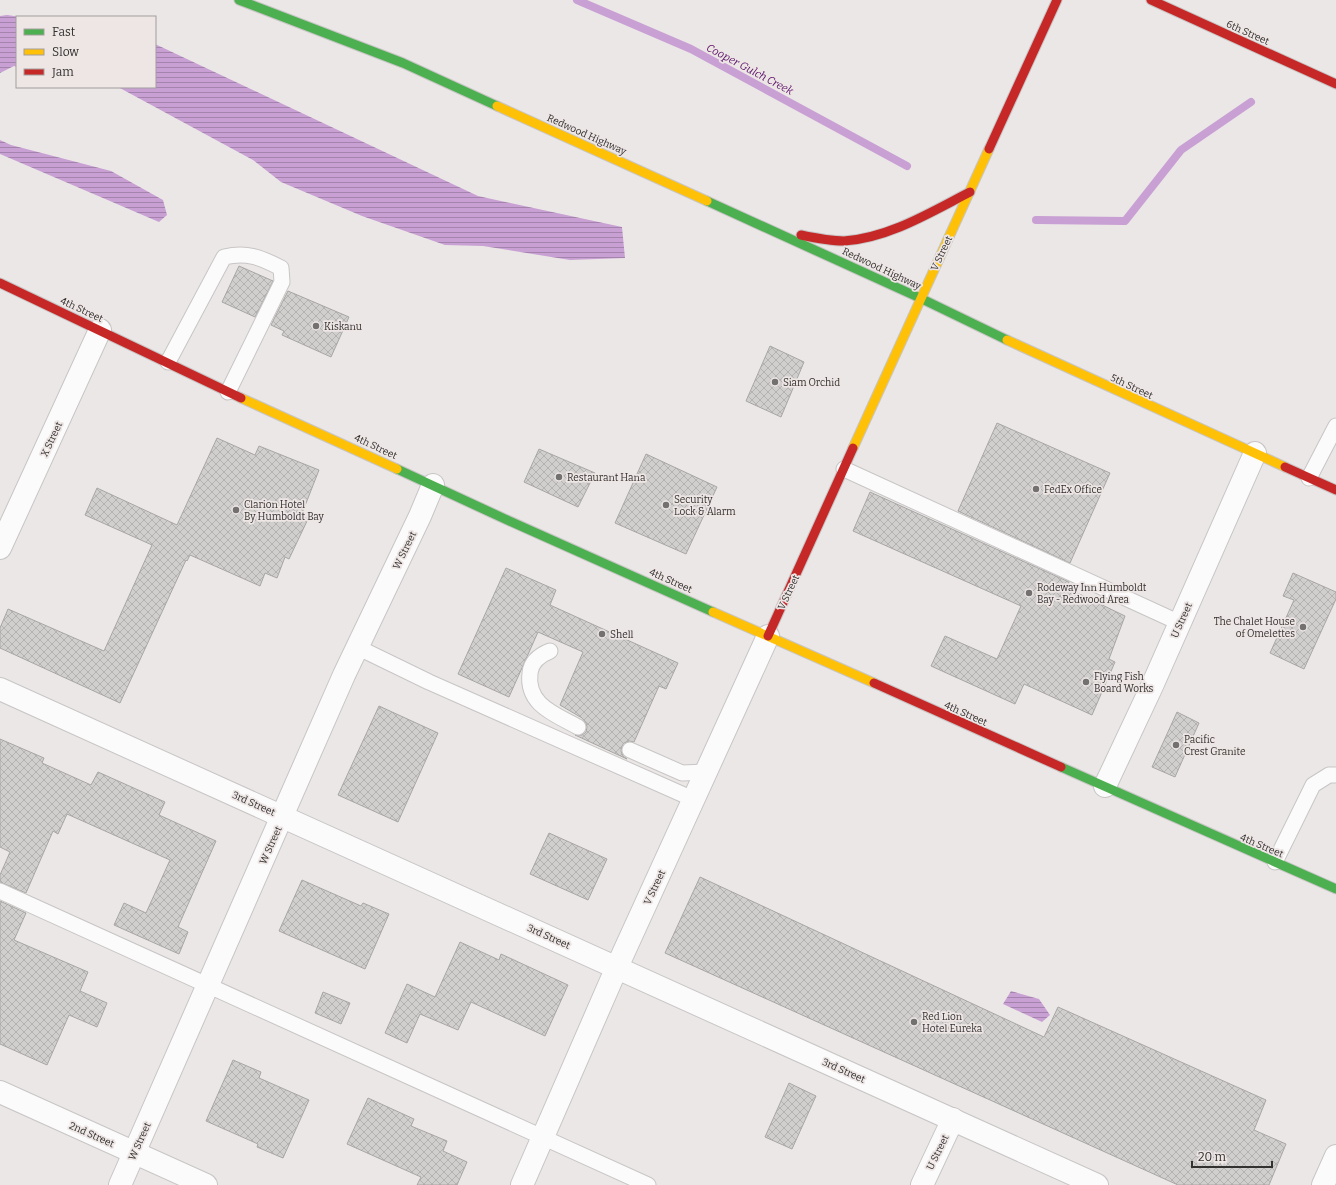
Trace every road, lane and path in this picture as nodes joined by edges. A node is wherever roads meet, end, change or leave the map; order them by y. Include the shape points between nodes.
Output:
1 (239, 0) edge
2 (1056, 0) edge
3 (1150, 0) edge
4 (1336, 84) edge
5 (970, 192) junction
6 (772, 230) junction
7 (0, 283) edge
8 (920, 298) junction
9 (100, 330) junction
10 (168, 362) junction
11 (228, 392) junction
12 (1336, 426) edge
13 (1255, 453) junction
14 (844, 469) junction
15 (1309, 478) junction
16 (433, 485) junction
17 (1336, 490) edge
18 (0, 548) edge
19 (1180, 623) junction
20 (768, 636) junction
21 (357, 647) junction
22 (550, 651) dead end
23 (0, 689) edge
24 (578, 727) dead end
25 (630, 750) dead end
26 (706, 772) junction
27 (1336, 775) edge
28 (1105, 786) junction
29 (693, 799) junction
30 (283, 816) junction
31 (1275, 862) junction
32 (1336, 889) edge
33 (0, 891) edge
34 (618, 967) junction
35 (207, 985) junction
36 (0, 1092) edge
37 (953, 1119) junction
38 (544, 1138) junction
39 (134, 1152) junction
40 (1336, 1156) edge
41 (120, 1185) edge
42 (206, 1185) edge
43 (522, 1185) edge
44 (648, 1185) edge
45 (922, 1185) edge
46 (1098, 1185) edge
47 (1324, 1185) edge

1 - 6 main road, Redwood Highway via 403,63
2 - 5 main road, V Street
3 - 4 main road, 6th Street
5 - 6 main road via 921,217 872,236 849,240 822,240
5 - 8 main road, V Street
6 - 8 main road, Redwood Highway
7 - 9 main road, 4th Street
8 - 13 main road, 5th Street
8 - 14 main road, V Street
9 - 10 main road, 4th Street
9 - 18 street, X Street
10 - 11 main road, 4th Street
10 - 11 lane via 224,257 248,255 266,260 281,268 282,282
11 - 16 main road, 4th Street
12 - 15 lane
13 - 15 main road, 5th Street
13 - 19 street, U Street
14 - 19 lane
14 - 20 main road, V Street
15 - 17 main road, 5th Street
16 - 20 main road, 4th Street
16 - 21 street, W Street
19 - 28 street, U Street
20 - 26 street, V Street
20 - 28 main road, 4th Street
21 - 29 lane via 429,682
21 - 30 street, W Street
22 - 24 lane via 542,654 530,669 530,688 535,699 544,708
23 - 30 street, 3rd Street
25 - 26 lane via 682,773
26 - 29 street, V Street
27 - 31 lane via 1329,775 1313,785
28 - 31 main road, 4th Street
29 - 34 street, V Street
30 - 34 street, 3rd Street
30 - 35 street, W Street
31 - 32 main road, 4th Street
33 - 35 lane
34 - 37 street, 3rd Street
34 - 38 street, V Street
35 - 38 lane
35 - 39 street, W Street
36 - 39 street, 2nd Street
37 - 45 street, U Street
37 - 46 street, 3rd Street
38 - 43 street, V Street
38 - 44 lane
39 - 41 street, W Street
39 - 42 street, 2nd Street
40 - 47 street

